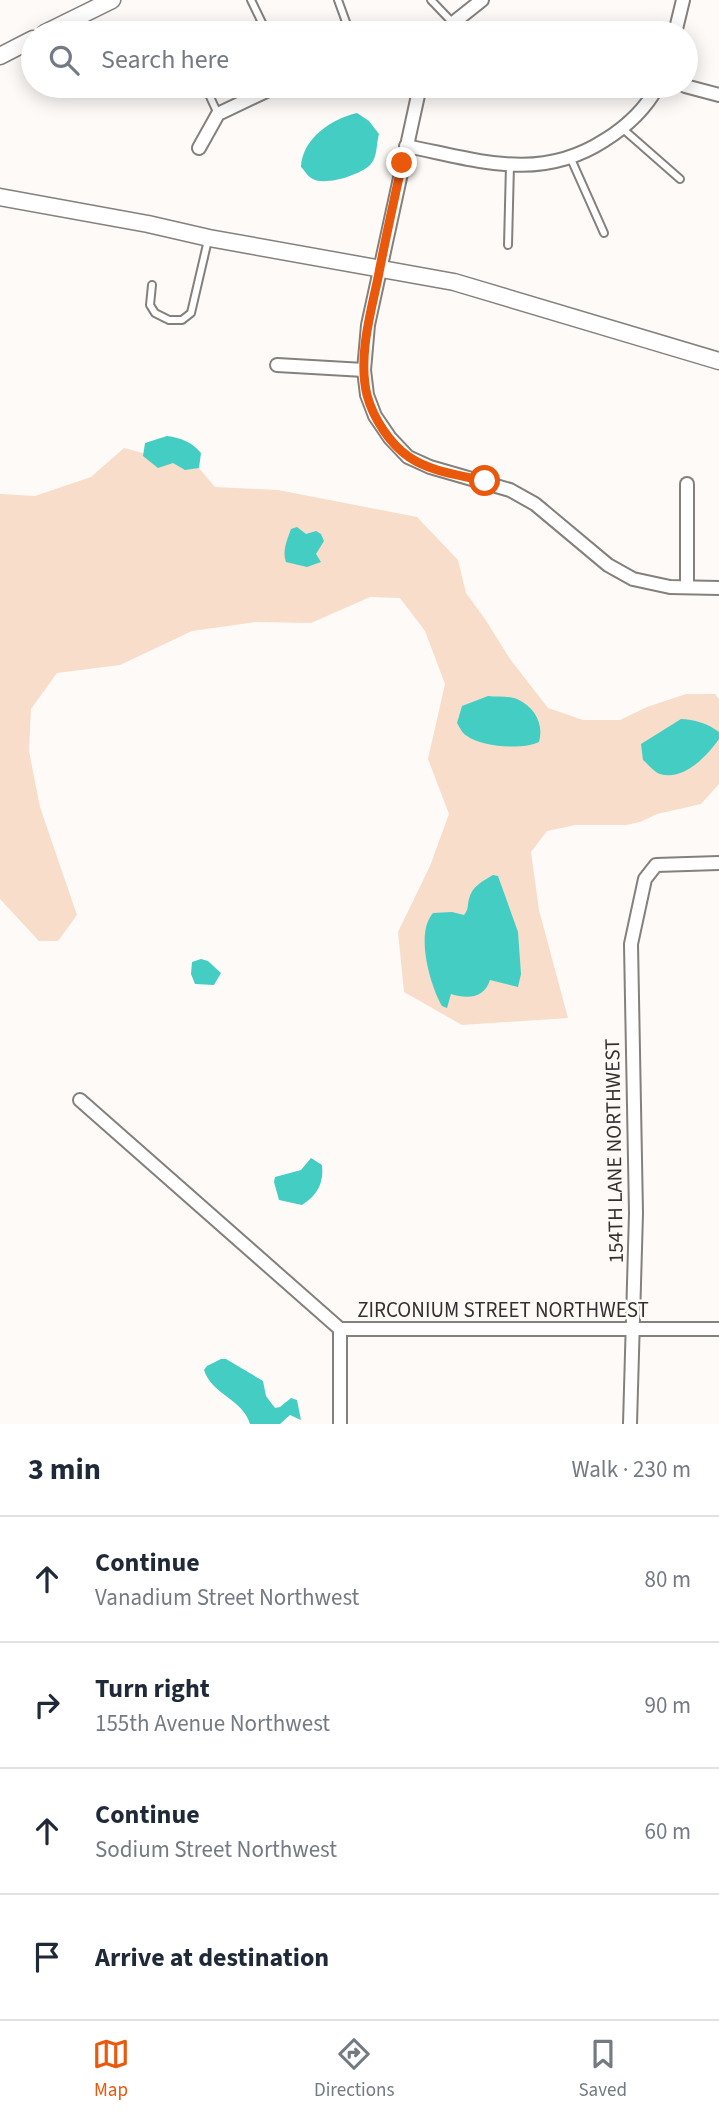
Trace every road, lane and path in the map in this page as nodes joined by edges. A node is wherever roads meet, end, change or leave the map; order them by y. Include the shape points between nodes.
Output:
1 (112, 0) edge
2 (251, 0) edge
3 (338, 0) edge
4 (431, 0) edge
5 (482, 0) edge
6 (683, 0) edge
7 (69, 21) edge
8 (261, 21) edge
9 (346, 21) edge
10 (444, 21) edge
11 (457, 21) edge
12 (678, 21) edge
13 (21, 45) edge
14 (0, 56) edge
15 (698, 89) edge
16 (719, 95) edge
17 (211, 98) edge
18 (252, 98) edge
19 (416, 98) edge
20 (648, 98) edge
21 (218, 114) junction
22 (623, 129) junction
23 (406, 146) junction
24 (199, 148) dead end
25 (571, 159) junction
26 (510, 165) junction
27 (680, 179) dead end
28 (0, 197) edge
29 (604, 233) dead end
30 (209, 238) junction
31 (508, 245) dead end
32 (380, 267) junction
33 (152, 285) dead end
34 (719, 361) edge
35 (277, 365) dead end
36 (364, 370) junction
37 (687, 484) dead end
38 (687, 587) junction
39 (719, 588) edge
40 (719, 863) edge
41 (80, 1100) dead end
42 (340, 1329) junction
43 (719, 1329) edge
44 (633, 1330) junction
45 (340, 1424) edge
46 (630, 1424) edge

1 - 7 street
2 - 8 lane
3 - 9 lane
4 - 10 lane
5 - 11 street
6 - 12 street
13 - 14 street
15 - 16 street
17 - 21 lane
18 - 21 street
19 - 23 street
20 - 22 street
21 - 24 street
22 - 25 street
22 - 27 lane
23 - 26 street
23 - 32 street
25 - 26 street
25 - 29 lane
26 - 31 lane
28 - 30 street
30 - 32 street
30 - 33 lane via 191,313 182,320 155,313 150,305
32 - 34 street via 482,288
32 - 36 street
35 - 36 street
36 - 38 street via 376,416 408,457 510,490 535,503 608,565 633,579
37 - 38 street
38 - 39 street
40 - 44 street, 154TH LANE NORTHWEST via 656,865 645,879 631,944 636,1213
41 - 42 street, ZIRCONIUM STREET NORTHWEST
42 - 44 street, ZIRCONIUM STREET NORTHWEST
42 - 45 street
43 - 44 street, ZIRCONIUM STREET NORTHWEST
44 - 46 street, 154TH LANE NORTHWEST

